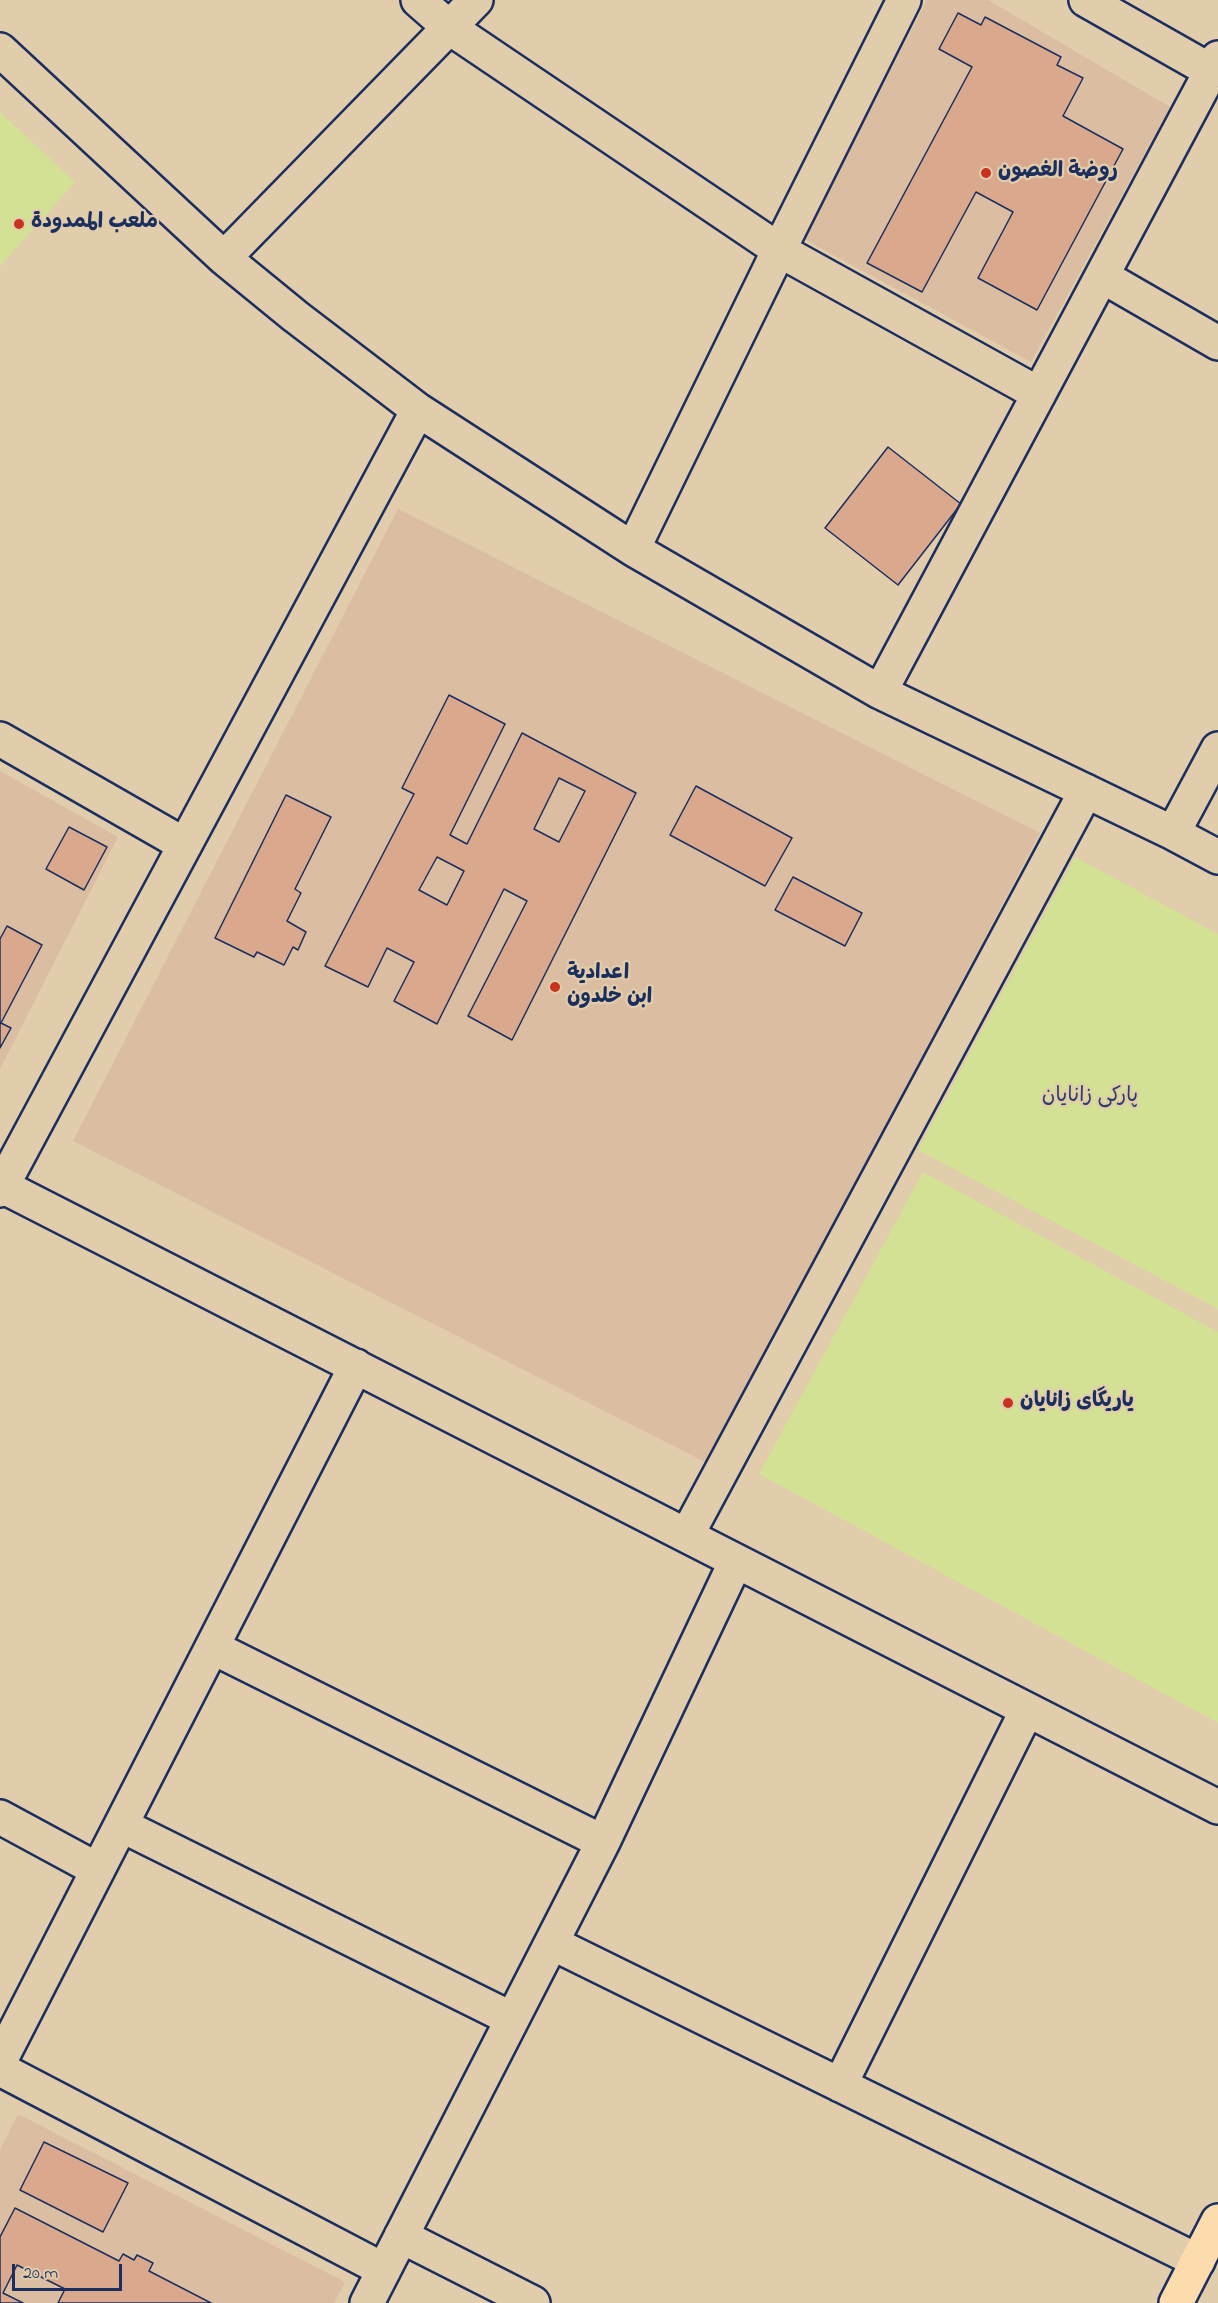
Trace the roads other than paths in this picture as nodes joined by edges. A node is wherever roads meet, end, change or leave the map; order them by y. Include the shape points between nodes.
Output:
1 (418, 0) edge
2 (476, 0) edge
3 (904, 0) edge
4 (1086, 0) edge
5 (450, 28) junction
6 (0, 50) edge
7 (1214, 64) edge
8 (778, 250) junction
9 (224, 258) junction
10 (1102, 276) junction
11 (1218, 343) edge
12 (1039, 394) junction
13 (418, 410) junction
14 (633, 549) junction
15 (880, 692) junction
16 (0, 740) edge
17 (1218, 749) edge
18 (1086, 791) junction
19 (1173, 833) junction
20 (185, 844) junction
21 (1218, 857) edge
22 (1, 1188) edge
23 (356, 1366) junction
24 (687, 1535) junction
25 (736, 1561) junction
26 (212, 1647) junction
27 (1028, 1710) junction
28 (1218, 1807) edge
29 (0, 1816) edge
30 (121, 1825) junction
31 (603, 1842) junction
32 (98, 1870) junction
33 (552, 1943) junction
34 (512, 2019) junction
35 (0, 2061) edge
36 (0, 2069) edge
37 (840, 2085) junction
38 (1218, 2221) edge
39 (401, 2236) junction
40 (1198, 2261) junction
41 (384, 2270) junction
42 (367, 2303) edge
43 (533, 2303) edge
44 (1176, 2303) edge

1 - 5 street
2 - 5 street
3 - 8 street
4 - 7 street
5 - 8 street
5 - 9 street
6 - 9 street
7 - 10 street
8 - 12 street
8 - 14 street
9 - 13 street
10 - 11 street
10 - 12 street
12 - 15 street
13 - 14 street
13 - 20 street
14 - 15 street
15 - 18 street
16 - 20 street
17 - 19 street
18 - 19 street
18 - 24 street
19 - 21 street
20 - 22 street
22 - 23 street
23 - 24 street
23 - 26 street
24 - 25 street
25 - 27 street
25 - 31 street
26 - 30 street
26 - 31 street
27 - 28 street
27 - 37 street
29 - 32 street
30 - 32 street
30 - 34 street
31 - 33 street
32 - 35 street
33 - 34 street
33 - 37 street
34 - 39 street
36 - 41 street
37 - 40 street
38 - 40 main road
39 - 41 street
39 - 43 street
40 - 44 main road
41 - 42 street

